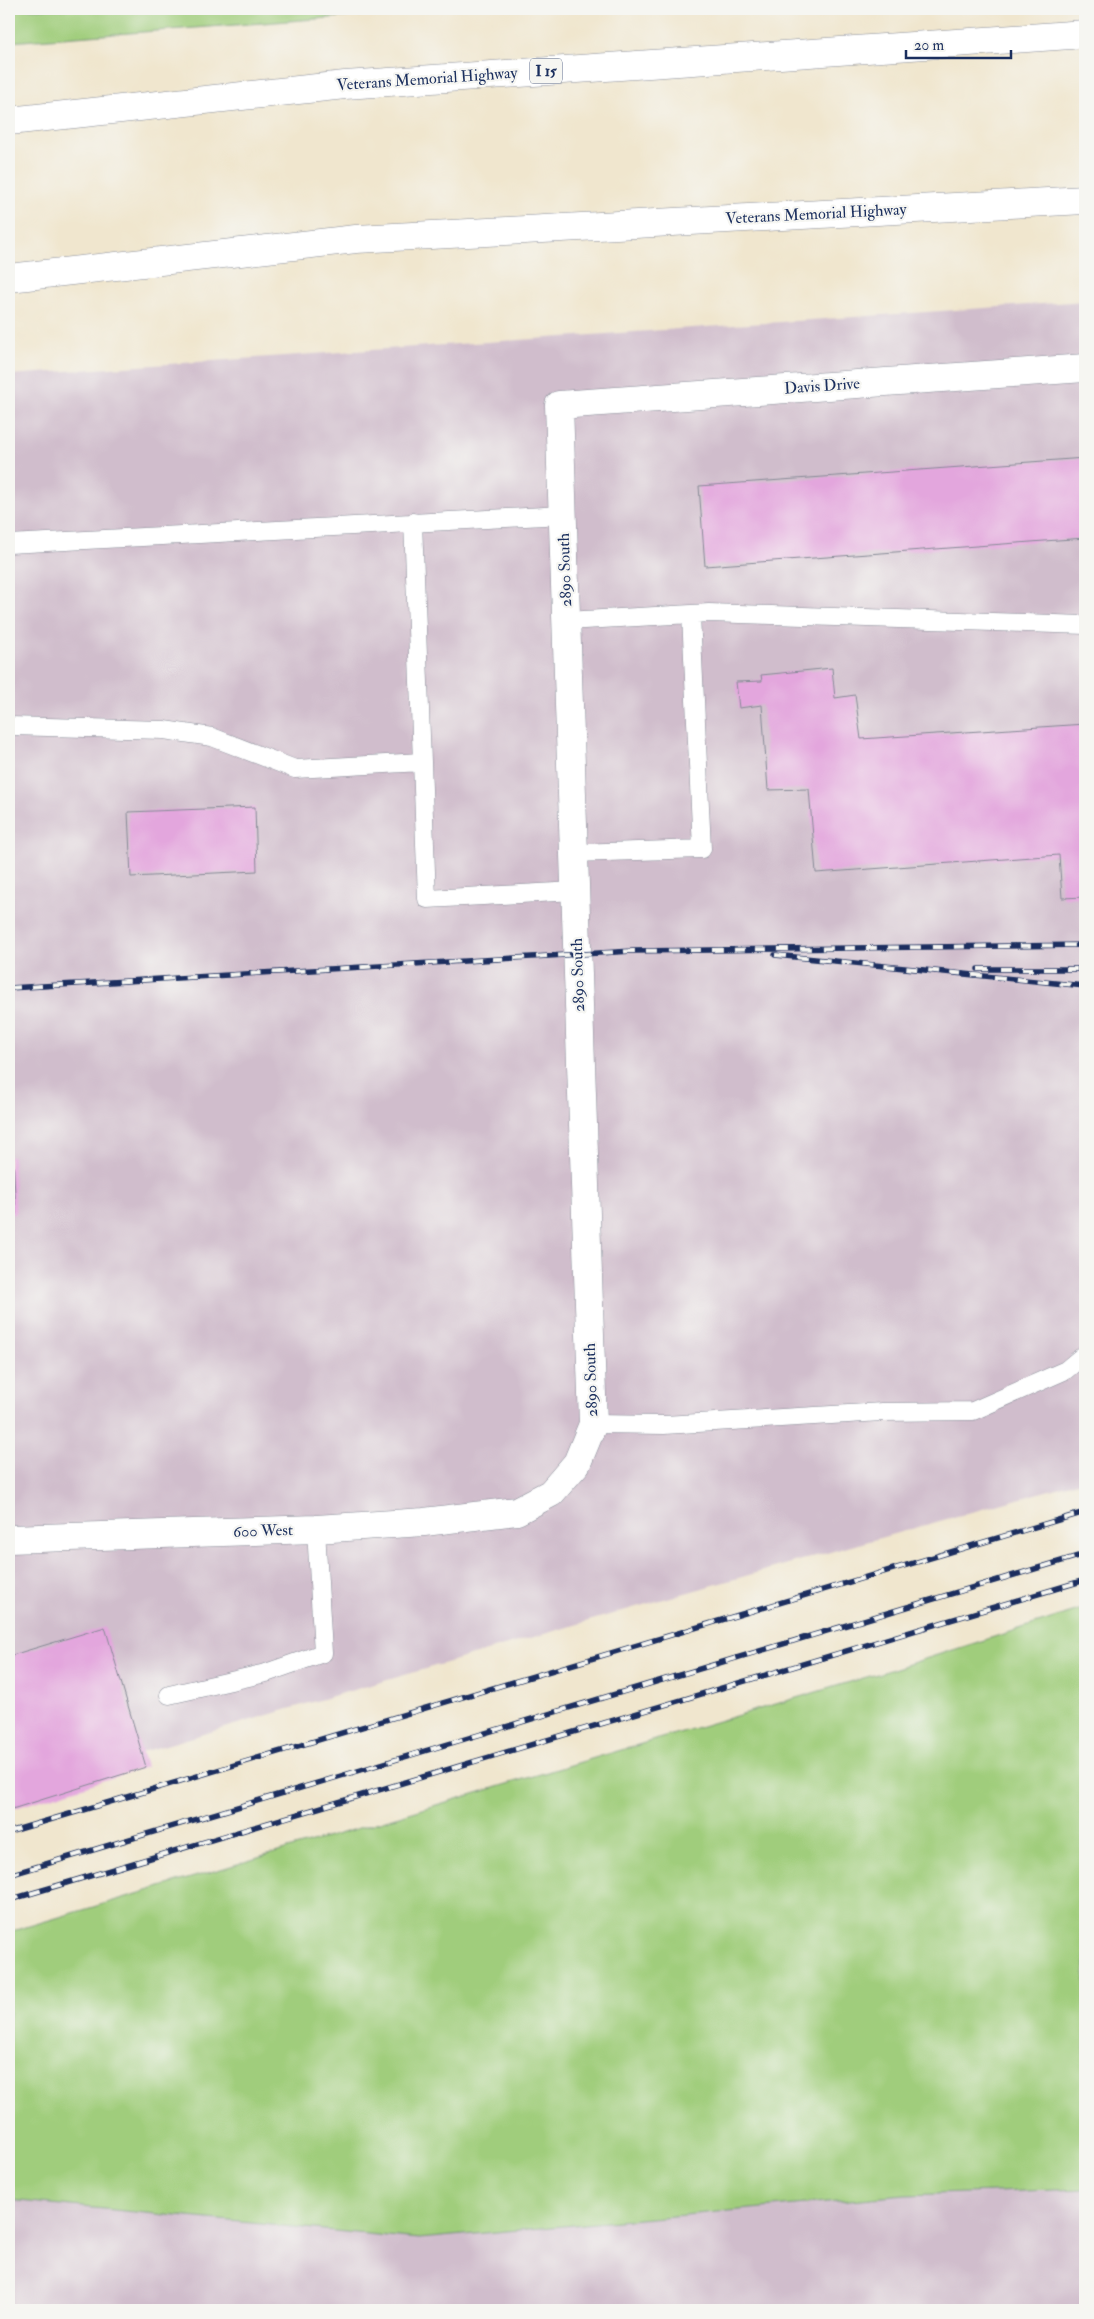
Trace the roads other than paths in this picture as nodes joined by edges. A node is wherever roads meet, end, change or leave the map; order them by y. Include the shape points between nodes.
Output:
1 (1085, 34) edge
2 (9, 121) edge
3 (1085, 200) edge
4 (9, 278) edge
5 (1085, 368) edge
6 (559, 405) joint
7 (563, 514) junction
8 (413, 522) junction
9 (9, 544) edge
10 (691, 615) junction
11 (566, 621) junction
12 (1085, 625) edge
13 (9, 726) edge
14 (422, 762) junction
15 (574, 853) junction
16 (575, 891) junction
17 (1085, 1354) edge
18 (593, 1424) junction
19 (517, 1511) joint
20 (316, 1529) junction
21 (9, 1539) edge
22 (169, 1695) dead end

1 - 2 main road, Veterans Memorial Highway / I 15 via 345,84
3 - 4 main road, Veterans Memorial Highway via 356,239
5 - 6 main road, Davis Drive
6 - 7 main road, 2890 South
7 - 8 lane
7 - 11 main road, 2890 South
8 - 9 lane
8 - 14 lane
10 - 11 lane
10 - 12 lane
10 - 15 lane via 702,849
11 - 15 main road, 2890 South
13 - 14 lane via 164,730 212,737 295,769
14 - 16 lane via 427,899
15 - 16 main road, 2890 South
16 - 18 main road, 2890 South
17 - 18 lane via 1066,1370 973,1411 882,1412 664,1425
18 - 19 main road, 2890 South via 577,1463 552,1493
19 - 20 main road, 600 West via 424,1522
20 - 21 main road, 600 West
20 - 22 lane via 323,1653 266,1673

